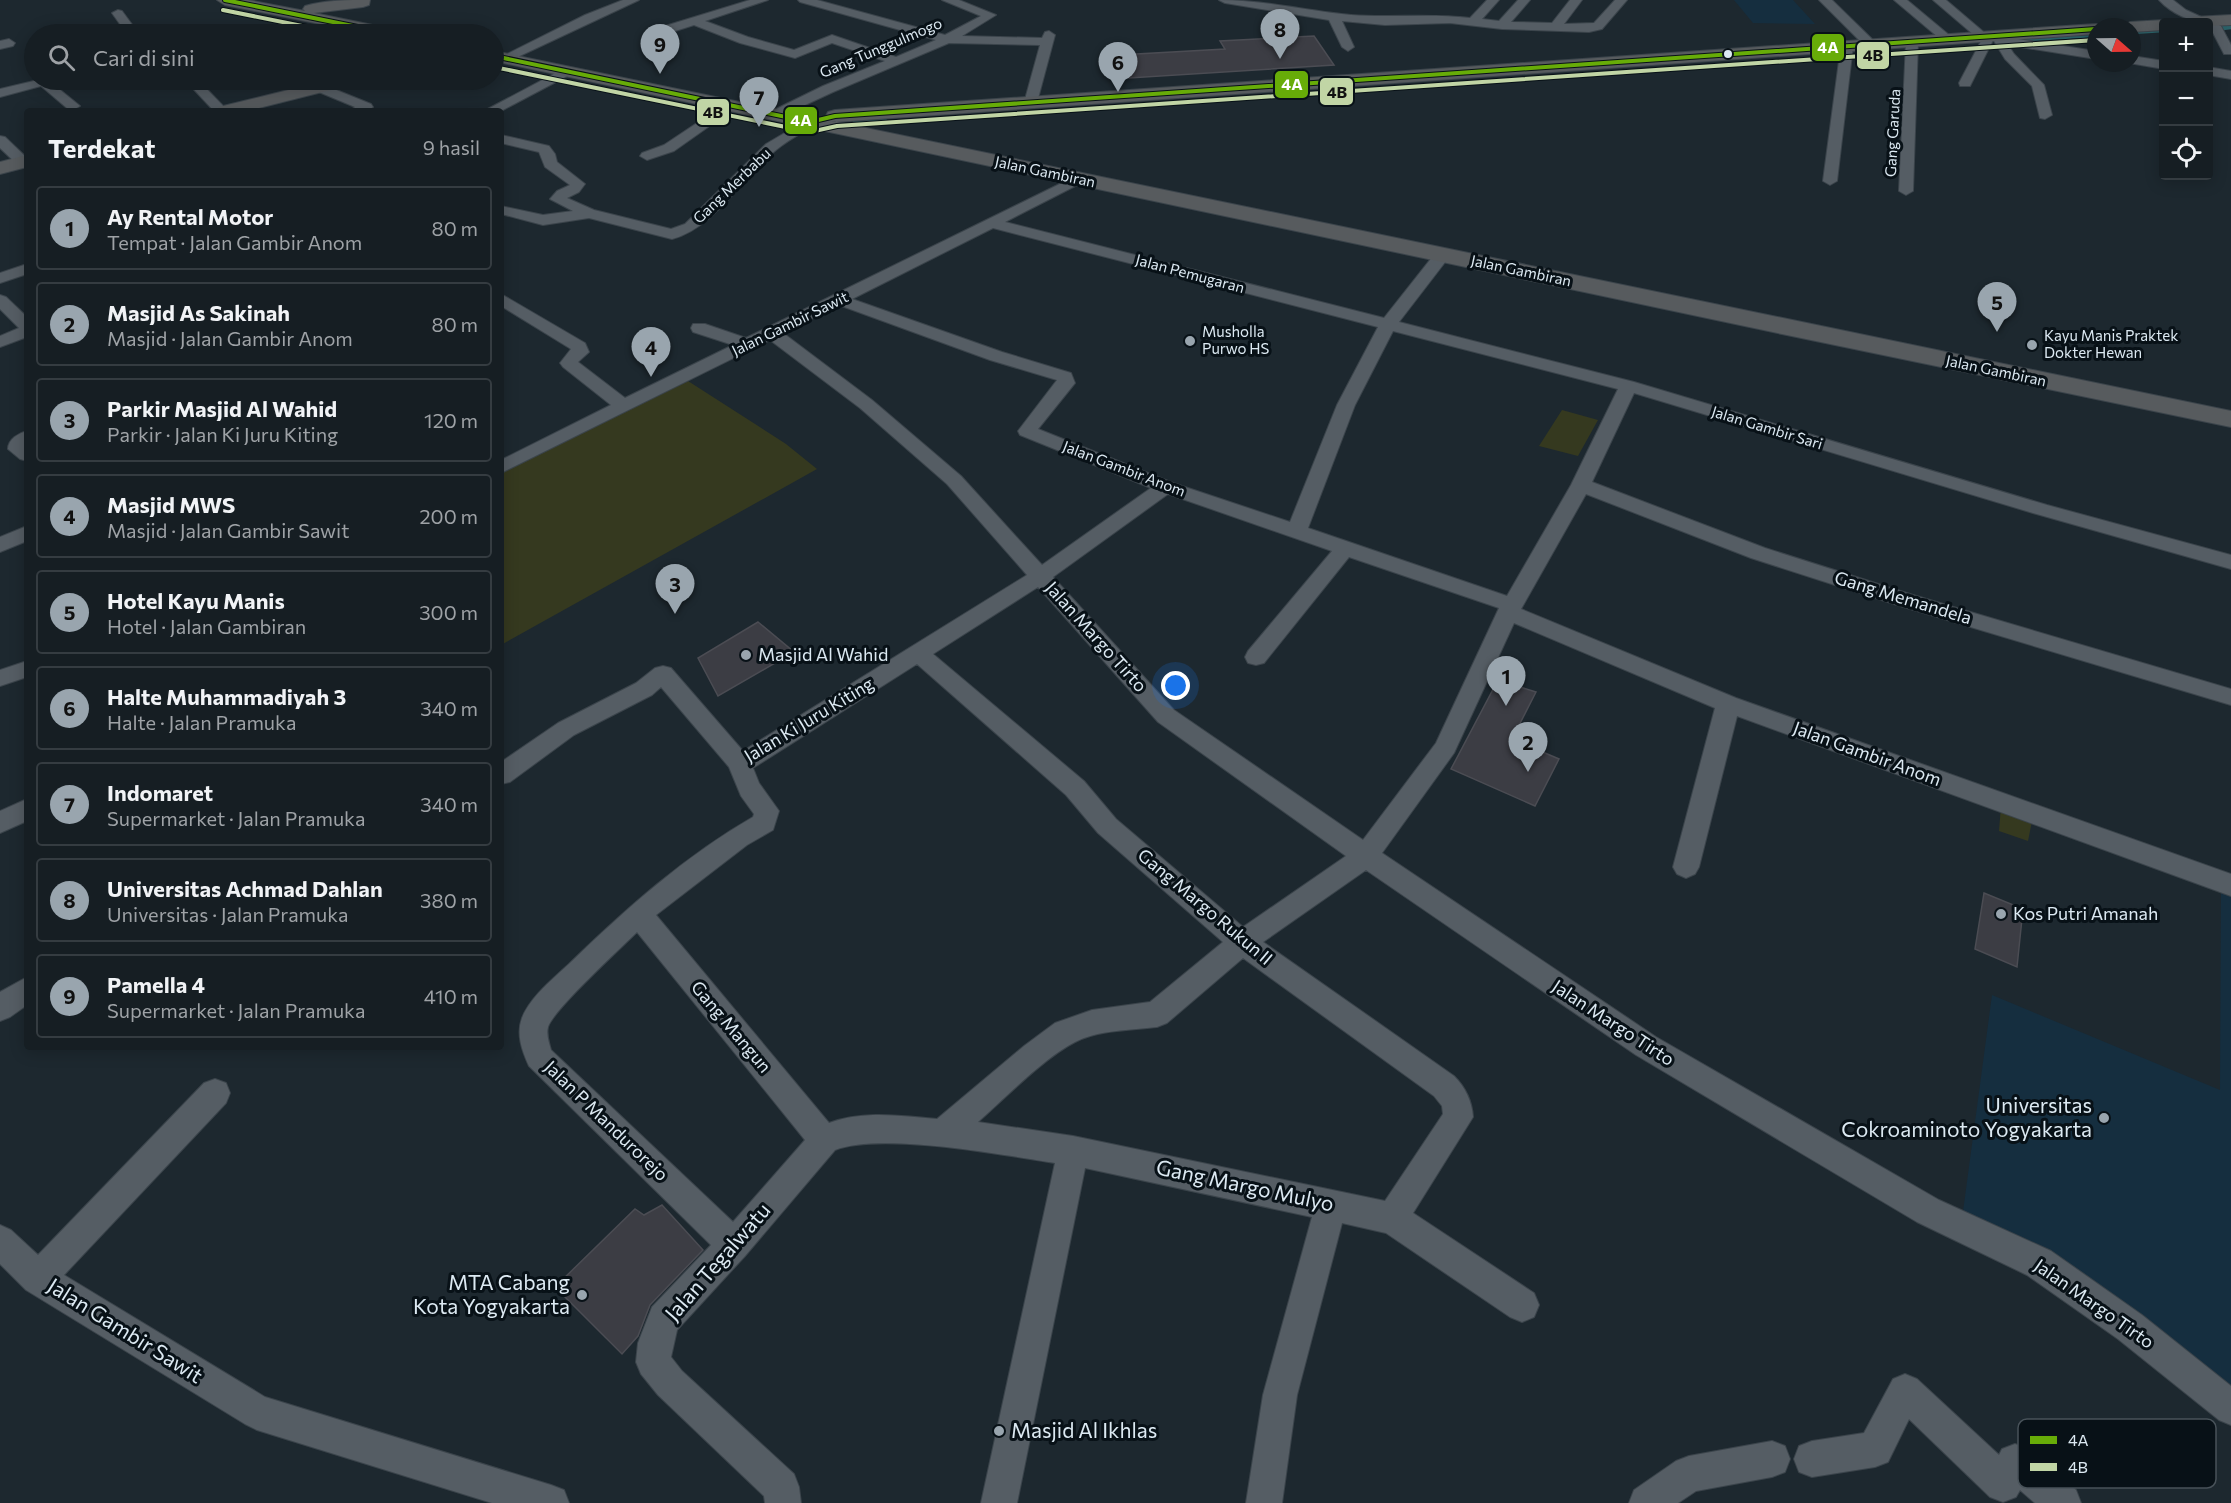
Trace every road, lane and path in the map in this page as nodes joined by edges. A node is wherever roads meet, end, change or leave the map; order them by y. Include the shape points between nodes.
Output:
1 (225, 0) edge
2 (633, 0) edge
3 (762, 0) edge
4 (804, 0) edge
5 (948, 0) edge
6 (1225, 0) edge
7 (1493, 0) edge
8 (1524, 0) edge
9 (1576, 0) edge
10 (1621, 0) edge
11 (1825, 0) edge
12 (1900, 0) edge
13 (1939, 0) edge
14 (2164, 0) edge
15 (365, 1) edge
16 (269, 9) junction
17 (118, 13) dead end
18 (1334, 17) junction
19 (2196, 18) edge
20 (320, 20) junction
21 (2231, 20) edge
22 (1474, 21) junction
23 (2213, 21) edge
24 (696, 22) junction
25 (126, 24) edge
26 (341, 24) edge
27 (362, 24) edge
28 (1502, 25) junction
29 (2159, 25) edge
30 (2141, 26) edge
31 (1555, 27) junction
32 (2213, 27) edge
33 (669, 29) dead end
34 (2087, 30) edge
35 (946, 39) junction
36 (1949, 40) junction
37 (1994, 40) junction
38 (1912, 42) junction
39 (1871, 45) junction
40 (1847, 46) junction
41 (1348, 47) dead end
42 (2228, 51) dead end
43 (2087, 54) edge
44 (504, 55) edge
45 (504, 58) edge
46 (897, 61) junction
47 (2141, 61) edge
48 (2159, 64) edge
49 (567, 71) junction
50 (2213, 73) edge
51 (2231, 75) edge
52 (1965, 84) dead end
53 (24, 87) edge
54 (53, 90) edge
55 (201, 90) edge
56 (307, 90) edge
57 (326, 90) edge
58 (0, 93) edge
59 (1031, 103) junction
60 (730, 105) junction
61 (73, 106) dead end
62 (220, 108) edge
63 (235, 108) edge
64 (366, 108) edge
65 (497, 108) edge
66 (775, 114) junction
67 (2046, 115) dead end
68 (810, 122) junction
69 (0, 140) edge
70 (504, 140) edge
71 (647, 156) dead end
72 (24, 161) edge
73 (24, 162) edge
74 (0, 168) edge
75 (1078, 179) junction
76 (1830, 181) dead end
77 (1906, 191) dead end
78 (504, 211) edge
79 (589, 213) junction
80 (543, 220) junction
81 (992, 223) junction
82 (541, 240) dead end
83 (1443, 254) junction
84 (24, 269) edge
85 (0, 278) edge
86 (0, 300) edge
87 (840, 300) junction
88 (504, 301) edge
89 (24, 325) edge
90 (1388, 325) junction
91 (699, 328) dead end
92 (24, 330) edge
93 (772, 333) junction
94 (0, 342) edge
95 (746, 344) junction
96 (1628, 387) junction
97 (624, 406) junction
98 (2231, 419) edge
99 (24, 439) edge
100 (24, 453) edge
101 (504, 466) edge
102 (1581, 485) junction
103 (1166, 487) junction
104 (1297, 531) junction
105 (24, 534) edge
106 (0, 545) edge
107 (1345, 548) junction
108 (2231, 562) edge
109 (1041, 576) junction
110 (1510, 609) junction
111 (918, 653) junction
112 (1256, 657) dead end
113 (24, 670) edge
114 (0, 678) edge
115 (2231, 697) edge
116 (1728, 704) junction
117 (740, 764) junction
118 (504, 773) edge
119 (24, 811) edge
120 (0, 823) edge
121 (1366, 856) junction
122 (1686, 867) dead end
123 (2231, 885) edge
124 (639, 913) junction
125 (1242, 942) junction
126 (24, 991) edge
127 (0, 1008) edge
128 (215, 1093) dead end
129 (942, 1134) junction
130 (824, 1140) junction
131 (1073, 1151) junction
132 (1331, 1204) junction
133 (1392, 1218) junction
134 (0, 1241) edge
135 (734, 1245) junction
136 (38, 1278) junction
137 (1522, 1305) dead end
138 (2231, 1408) edge
139 (1772, 1459) dead end
140 (1812, 1459) dead end
141 (2018, 1465) edge
142 (2045, 1488) edge
143 (550, 1503) edge
144 (783, 1503) edge
145 (999, 1503) edge
146 (1264, 1503) edge
147 (1647, 1503) edge
148 (2063, 1503) edge

1 - 16 main road
2 - 44 street
3 - 24 street
4 - 35 street
5 - 35 street, Gang Tunggulmogo via 990,14
6 - 18 street
7 - 22 street
8 - 28 street
9 - 31 street
10 - 31 street via 1598,26
11 - 39 street
12 - 36 street
13 - 37 street
14 - 19 street
15 - 16 main road via 329,8
15 - 20 main road
15 - 27 main road via 356,12 356,20
16 - 20 main road
17 - 25 street
18 - 22 street
18 - 41 street
20 - 26 main road
21 - 23 main road
22 - 28 street
24 - 33 street
24 - 46 street via 795,54 832,39
28 - 31 street
29 - 30 main road
32 - 42 street
34 - 37 main road
35 - 46 street, Gang Tunggulmogo
35 - 59 street via 1048,38
36 - 37 main road
36 - 38 main road
37 - 43 street
37 - 52 street via 1970,68
37 - 67 street via 2038,85
38 - 39 main road
38 - 77 street, Gang Garuda
39 - 40 main road
40 - 59 main road
40 - 76 street
45 - 49 main road, Jalan Gambiran
46 - 66 street, Gang Tunggulmogo
47 - 48 street
49 - 60 main road, Jalan Gambiran
49 - 65 street
50 - 51 street
53 - 58 street
54 - 61 street
55 - 62 street
56 - 63 main road
57 - 64 street
59 - 68 main road via 836,116
60 - 66 main road, Jalan Gambiran
60 - 71 street via 669,148
66 - 68 main road, Jalan Gambiran
68 - 75 main road, Jalan Gambiran
68 - 79 street, Gang Merbabu via 771,147 690,226 678,233
69 - 72 street
70 - 79 street via 540,147 546,152 550,164 578,184 557,199
73 - 74 main road
75 - 81 street, Jalan Gambir Sawit
75 - 83 main road, Jalan Gambiran
78 - 80 street
79 - 80 street, Gang Merbabu
80 - 82 street
81 - 87 street, Jalan Gambir Sawit
81 - 90 street, Jalan Pemugaran
83 - 90 street
83 - 98 main road, Jalan Gambiran
84 - 85 street
86 - 89 street
87 - 93 street, Jalan Gambir Sawit
87 - 103 street, Jalan Gambir Anom via 1065,377 1066,383 1027,431
88 - 97 street via 579,347 580,352 570,363
90 - 96 street, Jalan Gambir Sari
90 - 104 street via 1346,405
91 - 95 street
92 - 94 street
93 - 95 street, Jalan Gambir Sawit
93 - 109 street, Jalan Margo Tirto via 866,404 954,480
95 - 97 street, Jalan Gambir Sawit
96 - 102 street
96 - 108 street, Jalan Gambir Sari
97 - 101 street, Jalan Gambir Sawit
99 - 100 street via 17,449
102 - 110 street
102 - 115 street, Gang Memandela via 1758,552 1905,600
103 - 104 street, Jalan Gambir Anom
103 - 109 street, Jalan Ki Juru Kiting
104 - 107 street, Jalan Gambir Anom
105 - 106 street
107 - 110 street, Jalan Gambir Anom
107 - 112 street
109 - 111 street, Jalan Ki Juru Kiting
109 - 121 street, Jalan Margo Tirto via 1166,716
110 - 116 street, Jalan Gambir Anom
110 - 121 street via 1446,747
111 - 117 street, Jalan Ki Juru Kiting
111 - 125 street, Gang Margo Rukun II via 1075,788 1107,826
113 - 114 street
116 - 122 street
116 - 123 street, Jalan Gambir Anom
117 - 118 street, Jalan Ki Juru Kiting via 663,674 644,689 566,729
117 - 124 street, Jalan P Mandurorejo via 744,780 766,811 764,823 738,838
119 - 120 street
121 - 125 street
121 - 138 street, Jalan Margo Tirto via 1646,1046 1928,1211 2039,1263 2130,1327
124 - 130 street, Gang Mangun
124 - 135 street, Jalan P Mandurorejo via 557,993 535,1020 532,1035 539,1057
125 - 129 street via 1157,1014 1092,1023 1065,1032
125 - 133 street, Gang Margo Rukun II via 1444,1086 1458,1104 1458,1117
126 - 127 street
128 - 136 street
129 - 130 street via 888,1129 844,1132
129 - 131 street, Gang Margo Mulyo
130 - 135 street, Jalan Tegalwatu
131 - 132 street, Gang Margo Mulyo
131 - 145 street
132 - 133 street, Gang Margo Mulyo
132 - 146 street via 1280,1395
133 - 137 street, Gang Margo Mulyo
134 - 136 street, Jalan Gambir Sawit
135 - 144 street, Jalan Tegalwatu via 664,1319 653,1362 670,1383 781,1486
136 - 143 street, Jalan Gambir Sawit via 257,1413
139 - 147 street via 1689,1474
140 - 141 street via 1875,1449 1905,1391 2003,1484 2015,1462
142 - 148 street

